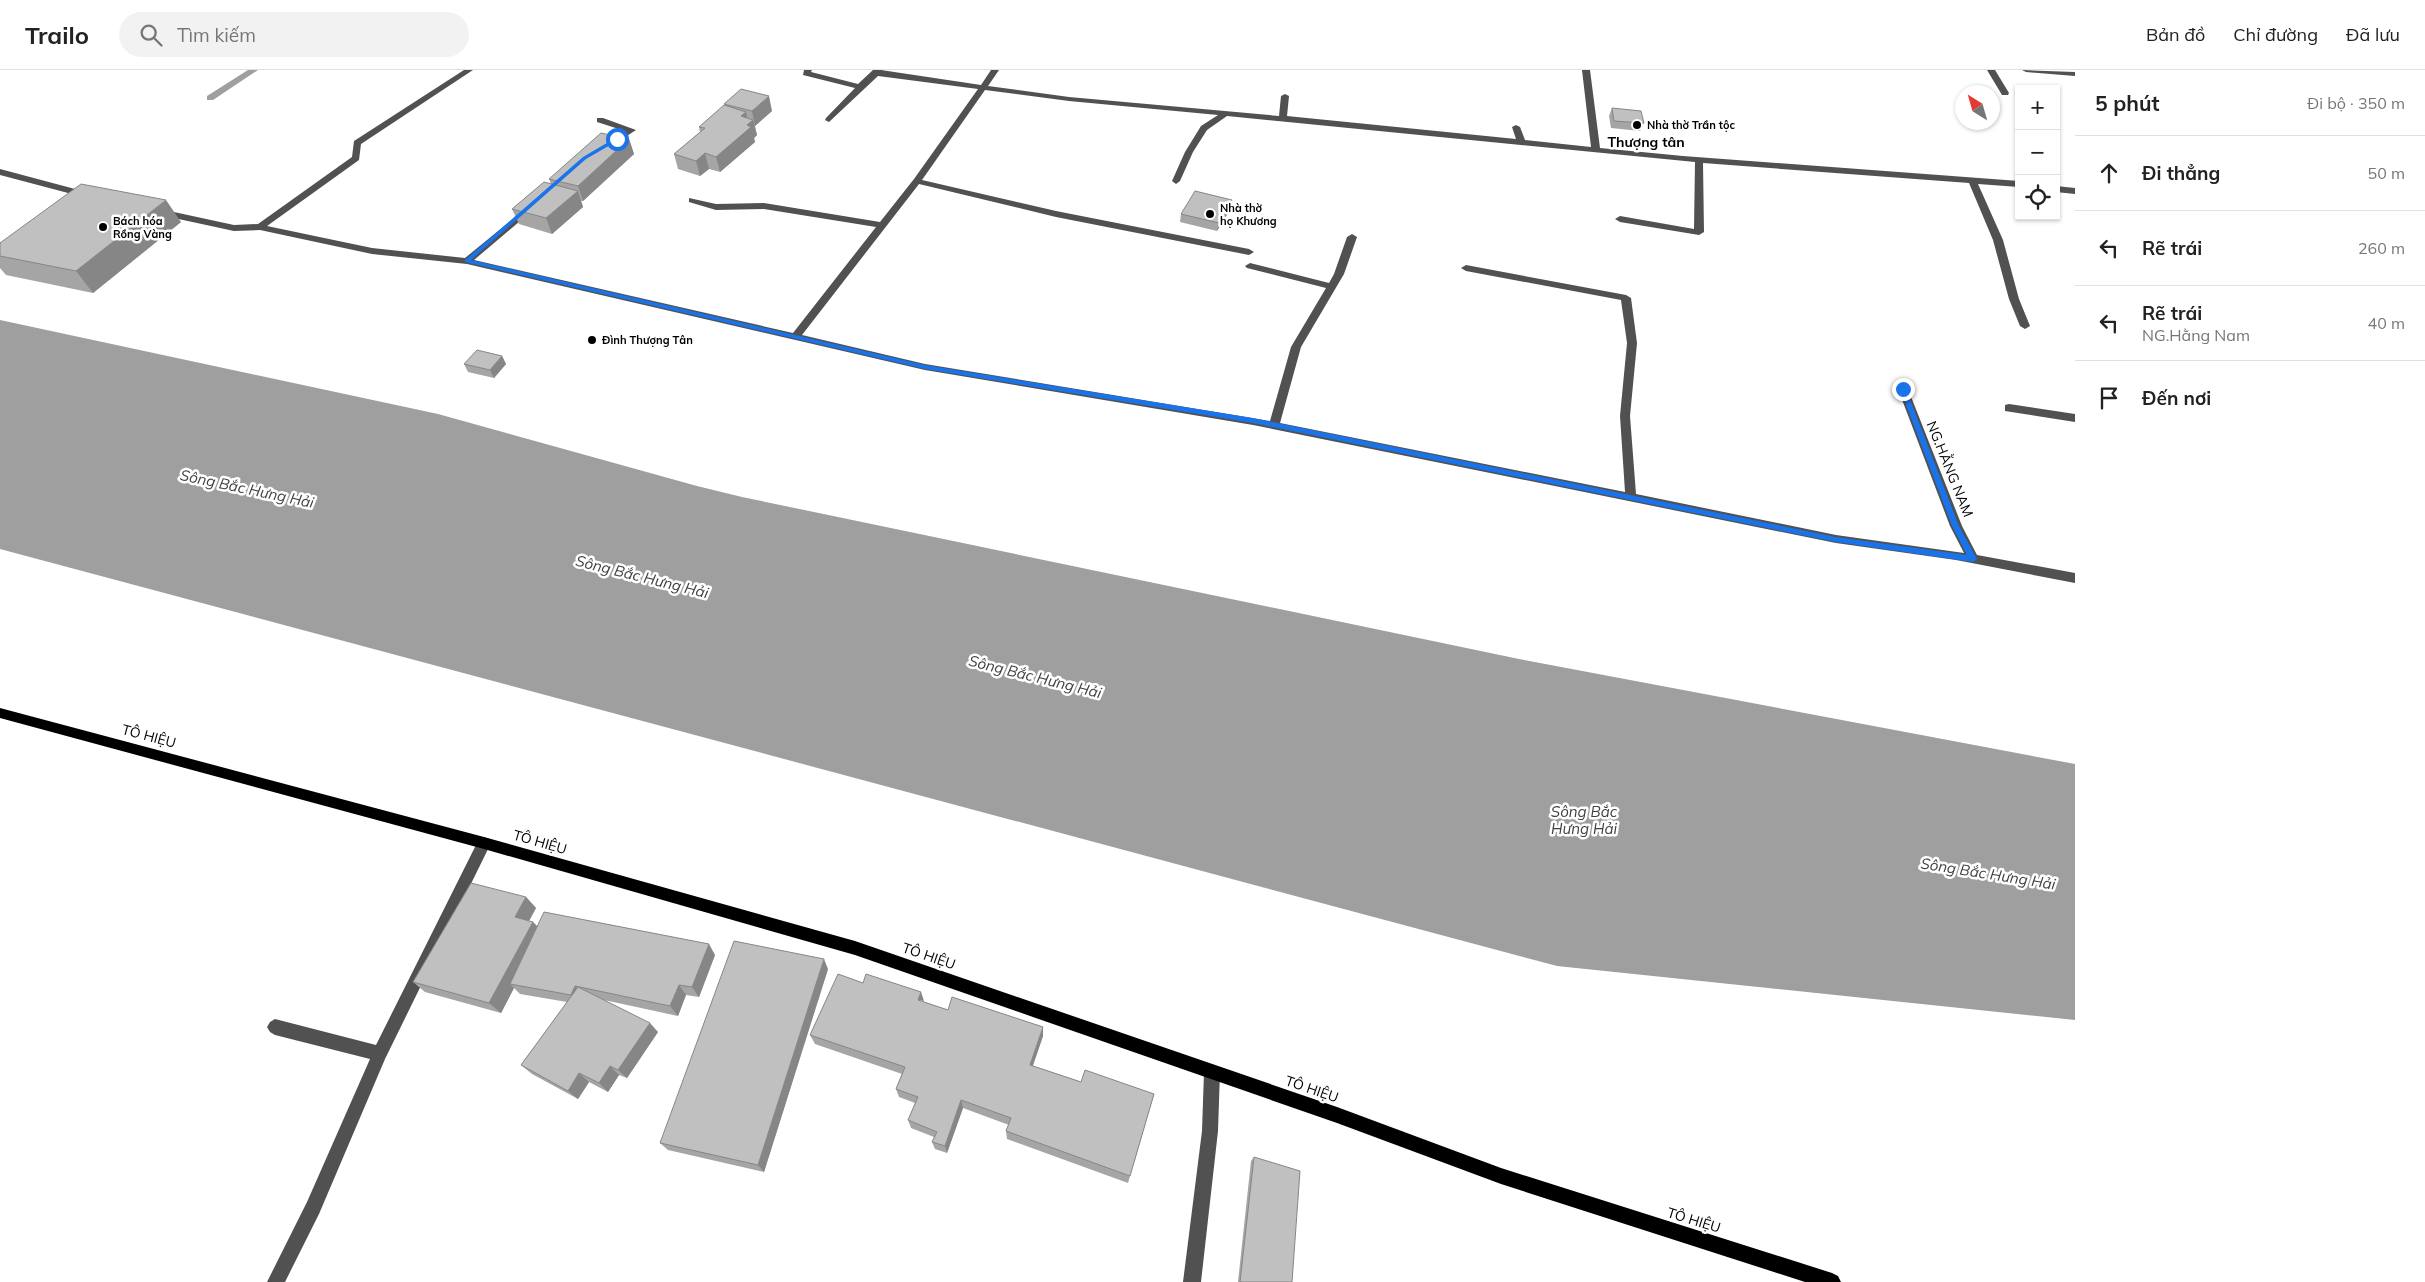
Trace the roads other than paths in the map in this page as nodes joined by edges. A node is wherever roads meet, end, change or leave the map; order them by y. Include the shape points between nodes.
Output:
1 (469, 70) edge
2 (808, 70) edge
3 (994, 70) edge
4 (1586, 70) edge
5 (1991, 70) edge
6 (2026, 70) edge
7 (877, 72) edge
8 (2075, 74) edge
9 (860, 87) junction
10 (982, 88) junction
11 (2005, 92) dead end
12 (1284, 96) dead end
13 (1226, 113) junction
14 (1283, 118) junction
15 (600, 120) dead end
16 (829, 120) dead end
17 (1516, 127) dead end
18 (1521, 142) junction
19 (601, 148) edge
20 (1596, 150) junction
21 (1699, 160) junction
22 (0, 172) edge
23 (1973, 180) junction
24 (917, 181) junction
25 (1176, 181) dead end
26 (2015, 184) edge
27 (2060, 189) edge
28 (2075, 191) edge
29 (96, 197) edge
30 (692, 200) dead end
31 (537, 201) edge
32 (150, 210) edge
33 (1620, 218) dead end
34 (882, 225) junction
35 (260, 227) junction
36 (1352, 238) dead end
37 (1249, 252) dead end
38 (467, 261) junction
39 (1250, 266) dead end
40 (1466, 268) dead end
41 (1332, 286) junction
42 (2025, 326) dead end
43 (795, 337) junction
44 (1903, 389) dead end
45 (2009, 408) dead end
46 (2075, 418) edge
47 (1274, 425) junction
48 (1631, 499) junction
49 (1973, 559) junction
50 (2075, 578) edge
51 (0, 713) edge
52 (484, 843) junction
53 (275, 1027) dead end
54 (380, 1054) junction
55 (1212, 1072) junction
56 (276, 1282) edge
57 (1192, 1282) edge
58 (1832, 1282) edge

1 - 35 street via 358,143 356,158
2 - 9 street via 806,73
3 - 10 street
4 - 20 street
5 - 11 street
6 - 8 street
7 - 9 street
7 - 10 street
9 - 16 street
10 - 13 street via 1069,100
10 - 24 street
12 - 14 street
13 - 14 street
13 - 25 street via 1204,128
14 - 18 street
15 - 19 street via 632,130
17 - 18 street
18 - 20 street
20 - 21 street
21 - 23 street
21 - 33 street via 1699,232
22 - 29 street
23 - 26 street
23 - 42 street via 1998,240
24 - 34 street
24 - 37 street via 1056,214
27 - 28 street
30 - 34 street via 716,207 764,206
31 - 38 street
32 - 35 street via 234,228
34 - 43 street
35 - 38 street via 372,251
36 - 41 street
38 - 43 street
39 - 41 street
40 - 48 street via 1626,298 1632,343 1625,416
41 - 47 street via 1296,347
43 - 47 street via 925,367
44 - 49 street, NG.HẰNG NAM via 1956,526
45 - 46 street
47 - 48 street
48 - 49 street via 1836,540
49 - 50 street
51 - 52 main road, TÔ HIỆU
52 - 54 street
52 - 55 main road, TÔ HIỆU via 855,948
53 - 54 street
54 - 56 street via 313,1208
55 - 57 street via 1210,1131
55 - 58 main road, TÔ HIỆU via 1501,1176

